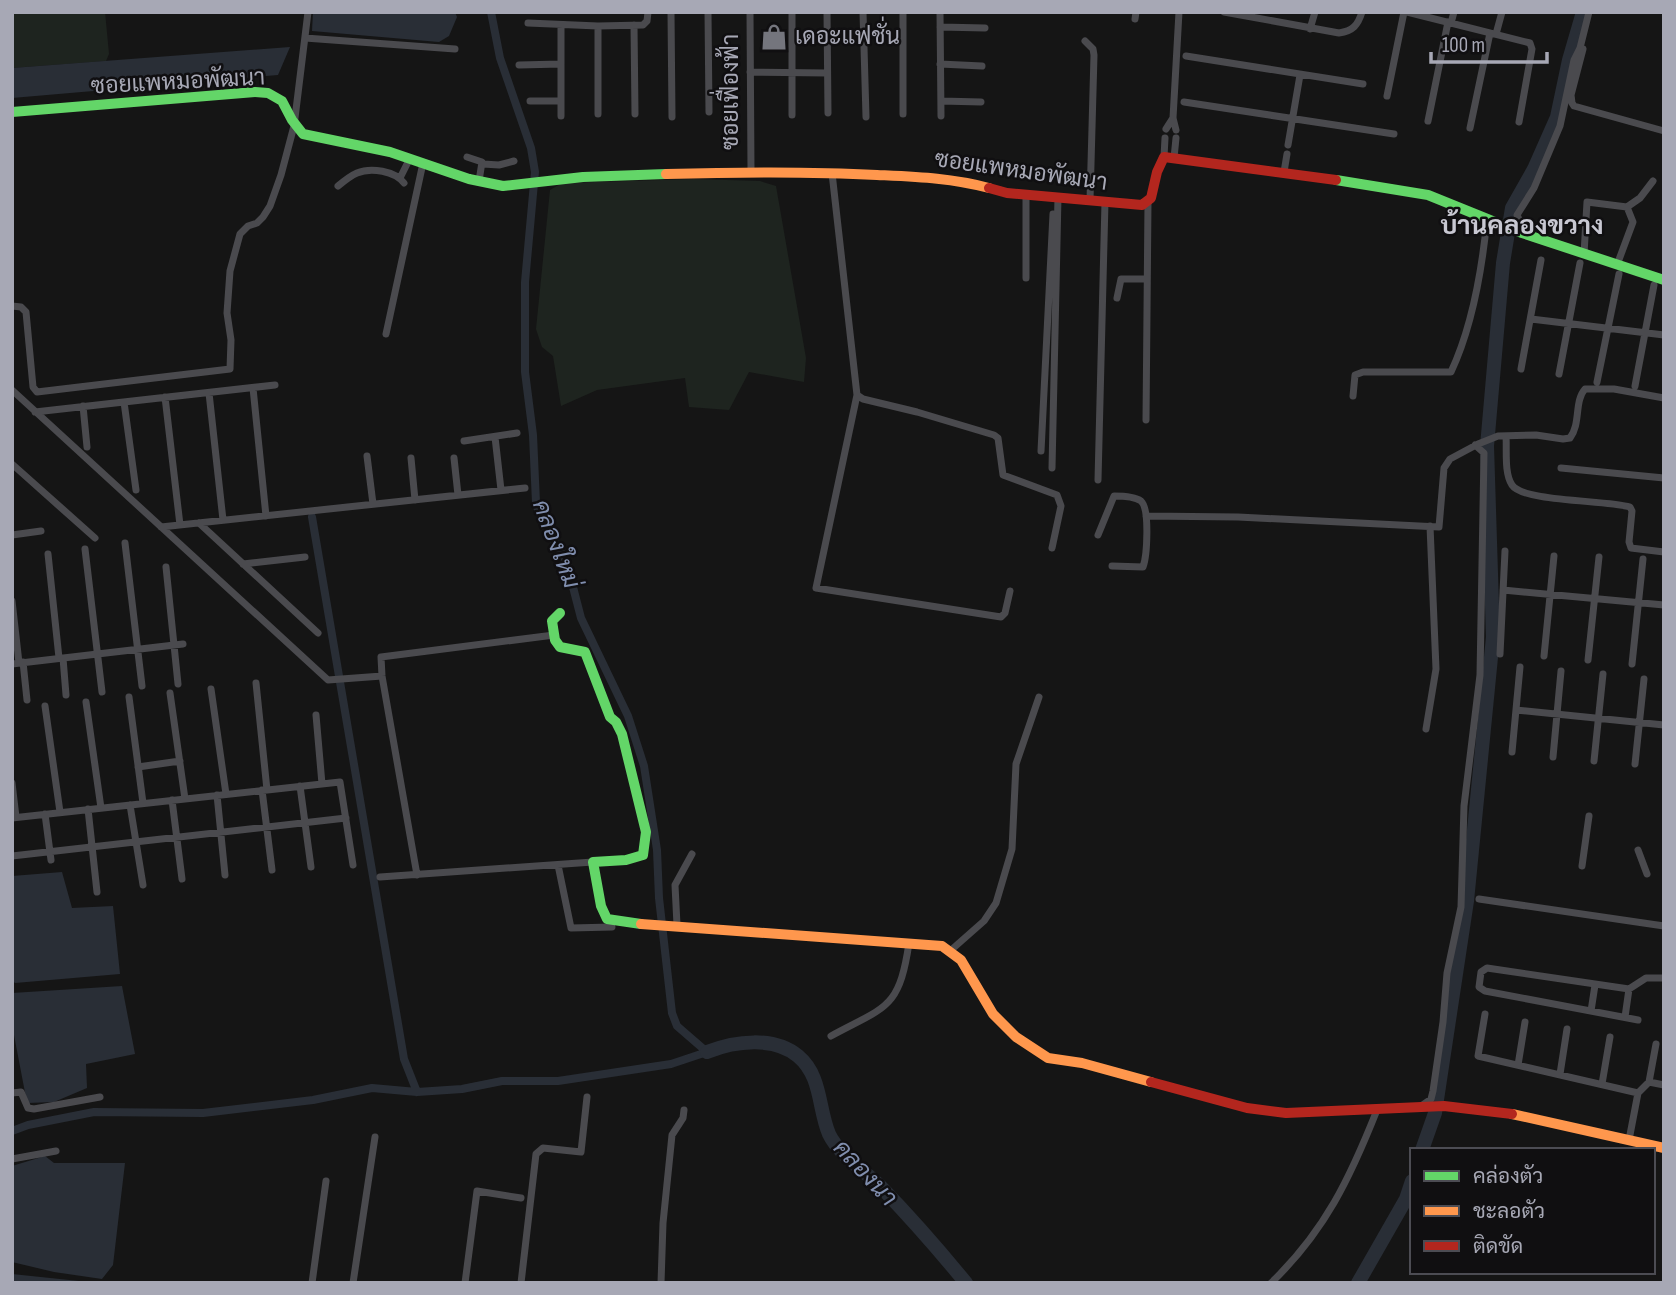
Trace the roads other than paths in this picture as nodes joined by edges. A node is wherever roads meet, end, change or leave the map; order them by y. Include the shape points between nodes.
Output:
1 (308, 12) edge
2 (648, 12) edge
3 (671, 12) edge
4 (708, 12) edge
5 (750, 12) edge
6 (792, 12) edge
7 (827, 12) edge
8 (863, 12) edge
9 (903, 12) edge
10 (940, 12) edge
11 (1179, 12) edge
12 (1224, 12) edge
13 (1315, 12) edge
14 (1362, 12) edge
15 (1407, 12) edge
16 (1454, 12) edge
17 (1502, 12) edge
18 (1589, 12) edge
19 (1268, 16) edge
20 (1450, 22) junction
21 (528, 23) dead end
22 (561, 25) junction
23 (634, 25) junction
24 (598, 26) junction
25 (940, 27) junction
26 (985, 28) dead end
27 (1310, 29) junction
28 (1584, 30) junction
29 (1493, 33) junction
30 (305, 38) junction
31 (1084, 41) dead end
32 (455, 49) dead end
33 (1186, 56) dead end
34 (561, 64) junction
35 (940, 64) junction
36 (519, 65) dead end
37 (982, 66) dead end
38 (750, 72) junction
39 (827, 73) junction
40 (791, 74) junction
41 (1300, 75) junction
42 (1363, 84) dead end
43 (1387, 96) dead end
44 (530, 101) dead end
45 (561, 101) junction
46 (940, 101) junction
47 (981, 102) dead end
48 (1184, 102) dead end
49 (12, 112) edge
50 (709, 112) dead end
51 (828, 113) dead end
52 (598, 114) dead end
53 (635, 114) dead end
54 (903, 114) dead end
55 (792, 115) dead end
56 (561, 116) dead end
57 (941, 116) dead end
58 (672, 117) dead end
59 (866, 117) dead end
60 (1173, 118) junction
61 (1293, 119) junction
62 (1428, 121) dead end
63 (1519, 121) dead end
64 (294, 126) junction
65 (1470, 128) dead end
66 (1664, 131) edge
67 (1394, 134) dead end
68 (467, 156) dead end
69 (1169, 157) junction
70 (409, 158) junction
71 (514, 161) dead end
72 (423, 163) junction
73 (483, 164) junction
74 (751, 171) junction
75 (1284, 172) junction
76 (832, 173) junction
77 (479, 181) junction
78 (1653, 181) dead end
79 (338, 186) dead end
80 (1026, 194) junction
81 (1056, 196) junction
82 (1090, 200) junction
83 (1105, 202) junction
84 (1148, 203) junction
85 (1627, 208) junction
86 (1491, 221) junction
87 (1524, 234) junction
88 (1582, 259) junction
89 (1541, 260) dead end
90 (1618, 270) junction
91 (1026, 278) dead end
92 (1147, 279) junction
93 (1661, 279) edge
94 (1116, 298) dead end
95 (12, 306) edge
96 (1531, 319) junction
97 (1569, 324) junction
98 (1608, 328) junction
99 (1644, 332) junction
100 (386, 334) dead end
101 (1664, 335) edge
102 (1521, 369) dead end
103 (1559, 374) dead end
104 (1597, 382) dead end
105 (275, 385) dead end
106 (1636, 386) dead end
107 (253, 388) junction
108 (12, 390) edge
109 (209, 393) junction
110 (857, 395) junction
111 (1353, 396) dead end
112 (165, 397) junction
113 (1664, 398) edge
114 (124, 402) junction
115 (83, 407) junction
116 (35, 412) junction
117 (1146, 421) dead end
118 (517, 433) dead end
119 (1502, 436) junction
120 (495, 437) junction
121 (464, 441) dead end
122 (1477, 444) junction
123 (87, 447) dead end
124 (1041, 451) dead end
125 (368, 456) dead end
126 (411, 458) dead end
127 (454, 458) dead end
128 (12, 464) edge
129 (1052, 468) dead end
130 (1561, 468) dead end
131 (1664, 478) edge
132 (1098, 480) dead end
133 (525, 488) dead end
134 (136, 490) dead end
135 (501, 490) junction
136 (458, 495) junction
137 (415, 500) junction
138 (373, 504) junction
139 (267, 516) junction
140 (1146, 516) junction
141 (223, 520) junction
142 (200, 523) junction
143 (180, 525) junction
144 (161, 527) junction
145 (1430, 527) junction
146 (41, 531) dead end
147 (12, 535) edge
148 (1098, 535) dead end
149 (95, 538) dead end
150 (125, 543) dead end
151 (1052, 548) dead end
152 (85, 549) dead end
153 (1505, 551) dead end
154 (1664, 552) edge
155 (48, 554) dead end
156 (1554, 556) dead end
157 (305, 557) dead end
158 (1599, 557) dead end
159 (1643, 559) dead end
160 (243, 564) junction
161 (1112, 566) dead end
162 (166, 567) dead end
163 (1503, 590) junction
164 (1010, 591) dead end
165 (1550, 594) junction
166 (1594, 598) junction
167 (12, 601) edge
168 (1638, 602) junction
169 (1664, 605) edge
170 (560, 614) dead end
171 (318, 634) dead end
172 (554, 635) junction
173 (183, 644) dead end
174 (174, 645) junction
175 (138, 649) junction
176 (97, 654) junction
177 (1500, 654) dead end
178 (1544, 656) dead end
179 (61, 658) junction
180 (1588, 660) dead end
181 (18, 663) edge
182 (1632, 664) dead end
183 (1520, 667) dead end
184 (1561, 671) dead end
185 (1603, 674) dead end
186 (382, 676) junction
187 (1644, 679) dead end
188 (256, 683) dead end
189 (178, 684) dead end
190 (142, 686) dead end
191 (211, 689) dead end
192 (102, 692) dead end
193 (170, 693) dead end
194 (66, 695) dead end
195 (129, 697) dead end
196 (1039, 697) dead end
197 (27, 700) dead end
198 (86, 702) dead end
199 (46, 706) dead end
200 (1516, 710) junction
201 (1557, 714) junction
202 (316, 715) dead end
203 (1598, 718) junction
204 (1639, 722) junction
205 (1664, 724) edge
206 (1426, 729) dead end
207 (1512, 752) dead end
208 (1553, 757) dead end
209 (180, 761) junction
210 (1594, 761) dead end
211 (1635, 764) dead end
212 (138, 767) junction
213 (12, 783) edge
214 (322, 784) junction
215 (300, 786) junction
216 (265, 790) junction
217 (226, 794) junction
218 (217, 795) junction
219 (186, 799) junction
220 (172, 800) junction
221 (143, 803) junction
222 (130, 805) junction
223 (102, 808) junction
224 (88, 809) junction
225 (60, 813) junction
226 (46, 814) junction
227 (1589, 816) dead end
228 (14, 818) edge
229 (346, 818) junction
230 (305, 823) junction
231 (267, 827) junction
232 (221, 832) junction
233 (177, 837) junction
234 (136, 842) junction
235 (92, 847) junction
236 (1638, 850) dead end
237 (692, 854) dead end
238 (12, 856) edge
239 (50, 856) junction
240 (593, 862) junction
241 (353, 865) dead end
242 (558, 865) junction
243 (1582, 866) dead end
244 (311, 867) dead end
245 (272, 870) dead end
246 (1647, 874) dead end
247 (225, 875) dead end
248 (417, 875) junction
249 (380, 877) dead end
250 (182, 879) dead end
251 (143, 885) dead end
252 (97, 892) dead end
253 (1479, 900) dead end
254 (673, 925) junction
255 (1664, 926) edge
256 (612, 927) dead end
257 (909, 943) junction
258 (955, 955) junction
259 (1664, 978) edge
260 (1595, 985) junction
261 (1629, 989) junction
262 (1591, 1011) junction
263 (1485, 1014) dead end
264 (1625, 1017) junction
265 (1638, 1020) dead end
266 (1525, 1022) dead end
267 (1567, 1029) dead end
268 (831, 1037) dead end
269 (1610, 1037) dead end
270 (1656, 1044) dead end
271 (1518, 1065) junction
272 (1560, 1074) junction
273 (1649, 1082) junction
274 (1602, 1084) junction
275 (1664, 1085) edge
276 (12, 1093) edge
277 (1638, 1093) junction
278 (100, 1097) dead end
279 (587, 1097) dead end
280 (1422, 1106) junction
281 (684, 1110) dead end
282 (1377, 1110) junction
283 (375, 1137) dead end
284 (1629, 1140) junction
285 (1664, 1148) edge
286 (56, 1151) dead end
287 (12, 1158) edge
288 (326, 1181) dead end
289 (521, 1198) dead end
290 (312, 1283) edge
291 (354, 1283) edge
292 (465, 1283) edge
293 (521, 1283) edge
294 (661, 1283) edge
295 (1271, 1283) edge

1 - 30 street
2 - 23 street via 645,23
3 - 58 street
4 - 50 street
5 - 38 street, ซอยเฟื่องฟ้า
6 - 40 street
7 - 39 street
8 - 59 street
9 - 54 street
10 - 25 street
11 - 60 street
12 - 19 street
13 - 27 street
14 - 27 street via 1357,25 1346,32
15 - 20 street
15 - 43 street
16 - 20 street
17 - 29 street
18 - 28 street
19 - 27 street
20 - 29 street
20 - 62 street
21 - 22 street
22 - 24 street
22 - 34 street
23 - 24 street
23 - 53 street
24 - 52 street
25 - 26 street
25 - 35 street
28 - 66 street via 1587,35 1571,95 1574,106
28 - 87 street via 1560,126 1534,188 1517,215
29 - 63 street via 1531,45
29 - 65 street
30 - 32 street
30 - 64 street
31 - 82 street via 1094,55
33 - 41 street
34 - 36 street
34 - 45 street
35 - 37 street
35 - 46 street
38 - 40 street
38 - 74 street, ซอยเฟื่องฟ้า
39 - 40 street
39 - 51 street
40 - 55 street
41 - 42 street
41 - 61 street
44 - 45 street
45 - 56 street
46 - 47 street
46 - 57 street
48 - 61 street
49 - 64 street, ซอยแพหมอพัฒนา via 272,93 281,100
60 - 69 street via 1176,134
60 - 69 street via 1166,133
61 - 67 street
61 - 75 street
64 - 70 street via 303,134
64 - 95 street via 270,206 257,223 243,230 235,251 228,287 230,369 37,392 26,312
68 - 73 street
69 - 75 street
69 - 84 street via 1157,167
70 - 72 street
70 - 79 street via 402,180 392,174 362,171
71 - 73 street
72 - 77 street
72 - 100 street
73 - 77 street
74 - 76 street, ซอยแพหมอพัฒนา
74 - 77 street, ซอยแพหมอพัฒนา via 583,177 503,186
75 - 86 street via 1428,195
76 - 80 street, ซอยแพหมอพัฒนา via 955,179 998,192
76 - 110 street
78 - 85 street
80 - 81 street, ซอยแพหมอพัฒนา
80 - 91 street
81 - 82 street, ซอยแพหมอพัฒนา
81 - 124 street
81 - 129 street
82 - 83 street, ซอยแพหมอพัฒนา
83 - 84 street, ซอยแพหมอพัฒนา
83 - 132 street
84 - 92 street
85 - 88 street via 1587,202
85 - 90 street via 1633,222
86 - 87 street
86 - 111 street via 1462,348 1451,372 1363,372 1355,375
87 - 88 street
88 - 90 street
88 - 97 street
89 - 96 street
90 - 93 street
90 - 98 street
92 - 94 street via 1121,279
92 - 117 street
93 - 99 street
96 - 97 street
96 - 102 street
97 - 98 street
97 - 103 street
98 - 99 street
98 - 104 street
99 - 101 street
99 - 106 street
105 - 107 street
107 - 109 street
107 - 139 street
108 - 116 street
109 - 112 street
109 - 141 street
110 - 151 street via 998,438 1003,475 1060,500
110 - 164 street via 816,588 1001,617
112 - 114 street
112 - 143 street
113 - 119 street via 1585,388 1570,438
114 - 115 street
114 - 134 street
115 - 116 street
115 - 123 street
116 - 144 street
118 - 120 street
119 - 122 street
119 - 154 street via 1515,489 1532,495 1627,505 1632,509 1631,548
120 - 121 street
120 - 135 street
122 - 145 street via 1446,464 1439,527
122 - 280 street via 1484,453 1481,650 1466,790 1461,914 1447,973 1432,1095
125 - 138 street
126 - 137 street
127 - 136 street
128 - 149 street
130 - 131 street
133 - 135 street
135 - 136 street
136 - 137 street
137 - 138 street
138 - 139 street
139 - 141 street
140 - 145 street
140 - 148 street via 1140,500 1114,496
140 - 161 street via 1143,567
141 - 142 street
142 - 143 street
142 - 160 street
143 - 144 street
144 - 186 street via 328,680
145 - 206 street via 1436,669
146 - 147 street
150 - 175 street
152 - 176 street
153 - 163 street
155 - 179 street
156 - 165 street
157 - 160 street
158 - 166 street
159 - 168 street
160 - 171 street
162 - 174 street
163 - 165 street
163 - 177 street
165 - 166 street
165 - 178 street
166 - 168 street
166 - 180 street
167 - 181 street
168 - 169 street
168 - 182 street
170 - 172 street via 552,621
172 - 186 street via 381,657
172 - 240 street via 561,649 585,652 610,717 622,734 646,832 643,855
173 - 174 street
174 - 175 street
174 - 189 street
175 - 176 street
175 - 190 street
176 - 179 street
176 - 192 street
179 - 181 street
179 - 194 street
181 - 197 street
183 - 200 street
184 - 201 street
185 - 203 street
186 - 248 street
187 - 204 street
188 - 216 street
191 - 217 street
193 - 209 street
195 - 212 street
196 - 258 street via 1016,764 1012,849 996,903
198 - 223 street
199 - 225 street
200 - 201 street
200 - 207 street
201 - 203 street
201 - 208 street
202 - 214 street
203 - 204 street
203 - 210 street
204 - 205 street
204 - 211 street
209 - 212 street
209 - 219 street
212 - 221 street
213 - 228 street
214 - 215 street
214 - 229 street via 341,782
215 - 216 street
215 - 230 street
216 - 217 street
216 - 231 street
217 - 218 street
218 - 219 street
218 - 232 street
219 - 220 street
220 - 221 street
220 - 233 street
221 - 222 street
222 - 223 street
222 - 234 street
223 - 224 street
224 - 225 street
224 - 235 street
225 - 226 street
226 - 228 street
226 - 239 street
227 - 243 street
229 - 230 street
229 - 241 street
230 - 231 street
230 - 244 street
231 - 232 street
231 - 245 street
232 - 233 street
232 - 247 street
233 - 234 street
233 - 250 street
234 - 235 street
234 - 251 street
235 - 239 street
235 - 252 street
236 - 246 street
237 - 254 street via 675,886
238 - 239 street
240 - 242 street
240 - 254 street via 607,919
242 - 248 street
242 - 256 street via 571,928
248 - 249 street
253 - 255 street
254 - 257 street
257 - 258 street via 936,944
257 - 268 street via 896,995 885,1007
258 - 282 street via 993,1014 1016,1037 1048,1058 1083,1063 1247,1108
259 - 261 street via 1646,978
260 - 261 street
260 - 262 street
260 - 262 street via 1487,968 1481,972 1479,987 1485,991
261 - 264 street
262 - 264 street
263 - 271 street via 1478,1056
264 - 265 street
266 - 271 street
267 - 272 street
269 - 274 street
270 - 273 street
271 - 272 street
272 - 274 street
273 - 275 street
273 - 277 street
274 - 277 street
276 - 278 street via 21,1092 28,1108 34,1109
277 - 284 street
279 - 293 street via 581,1152 543,1148 536,1154
280 - 282 street
280 - 284 street via 1520,1115
281 - 294 street via 672,1135
282 - 295 street via 1334,1206
283 - 291 street
284 - 285 street
286 - 287 street
288 - 290 street
289 - 292 street via 477,1191

